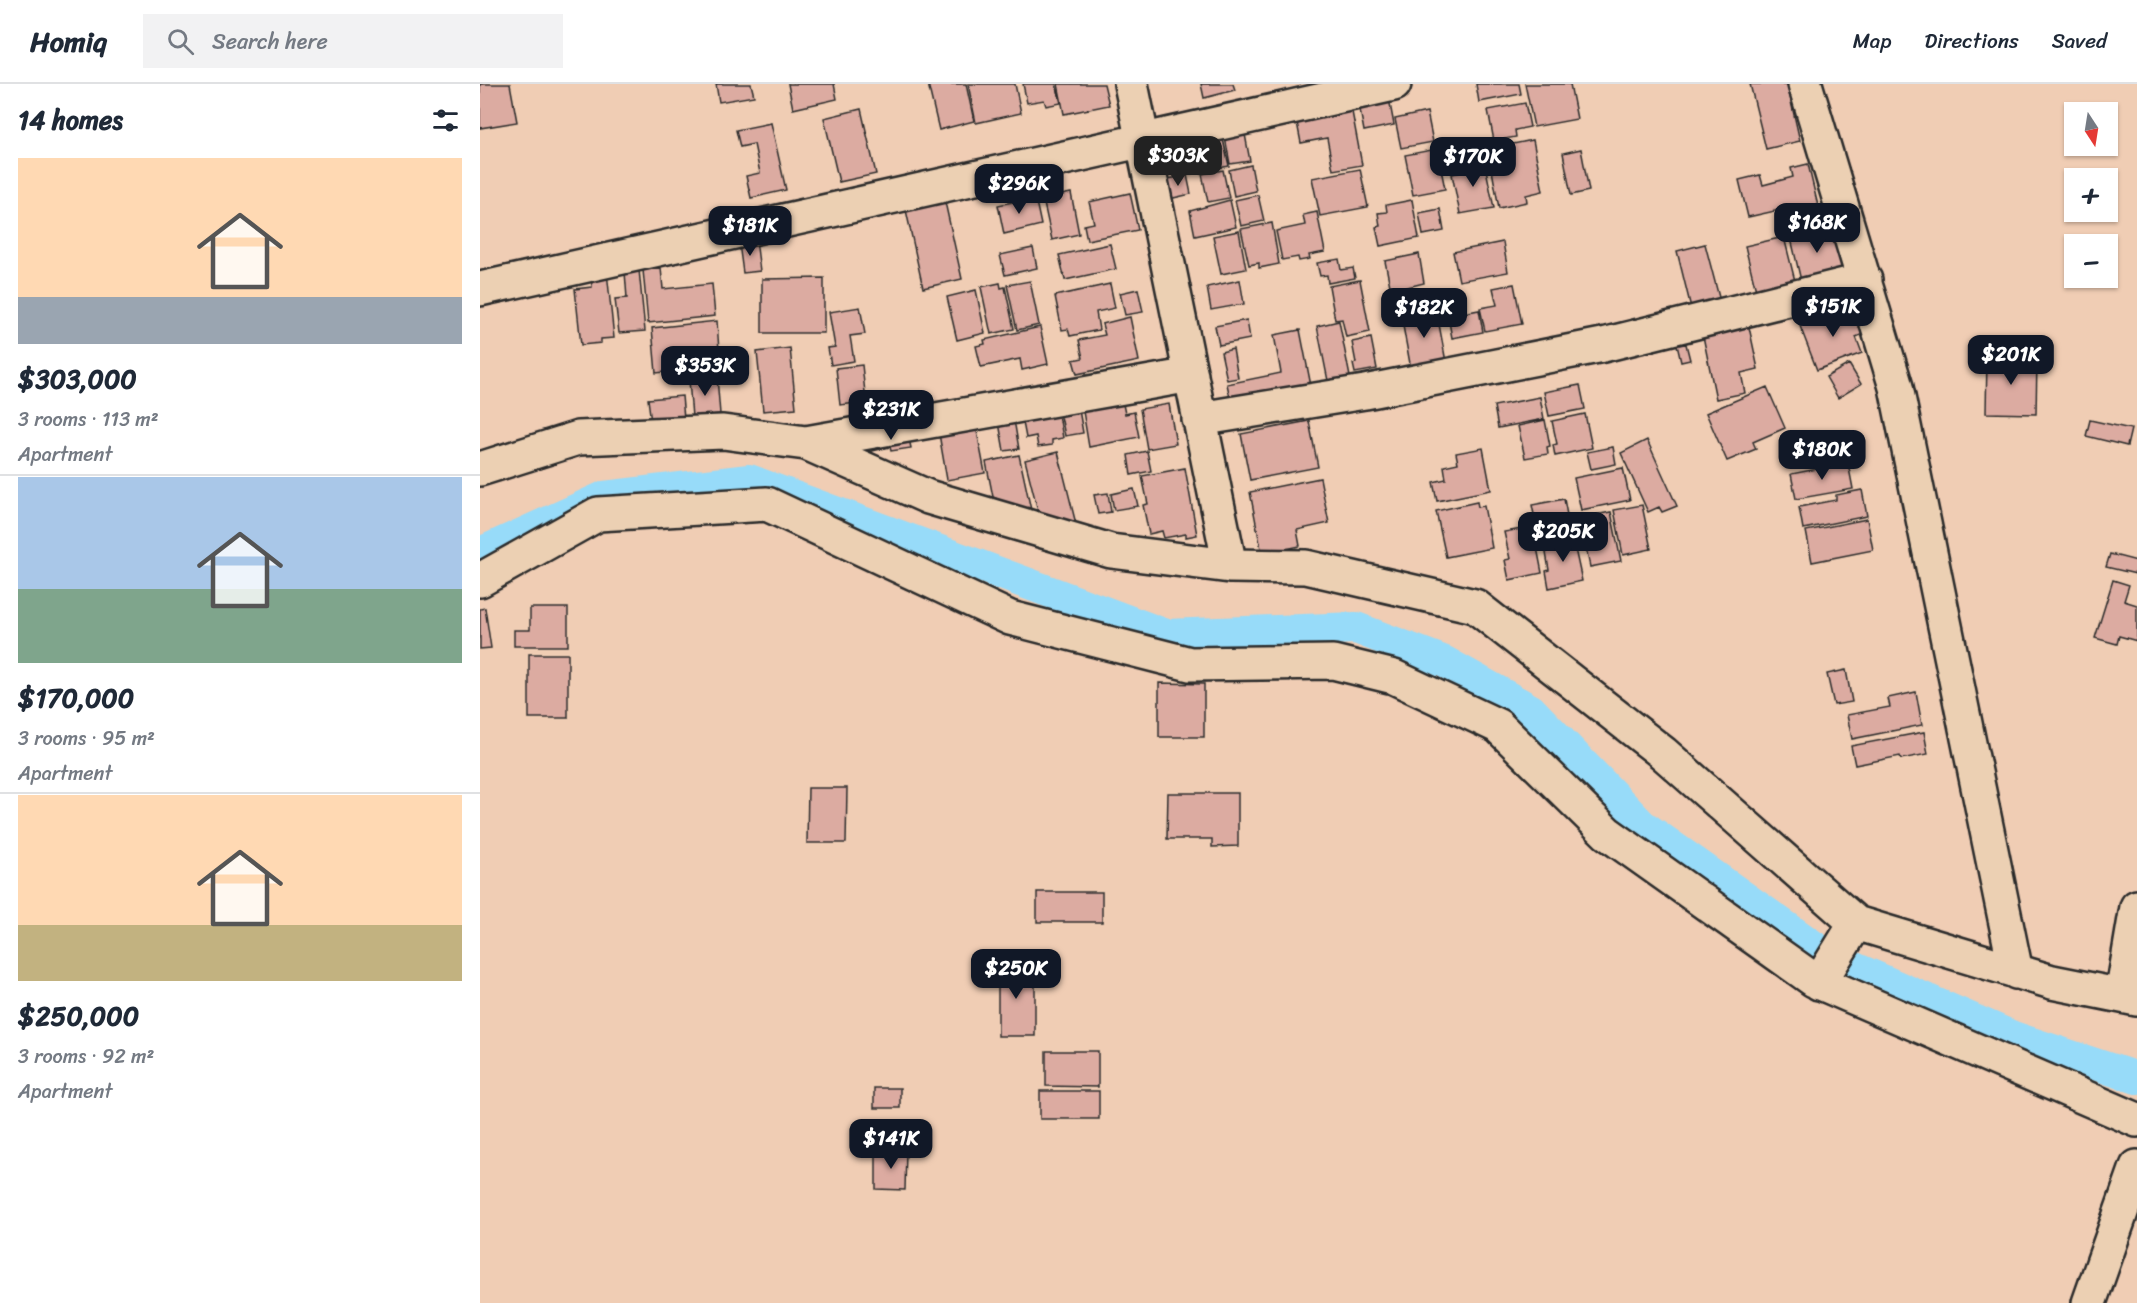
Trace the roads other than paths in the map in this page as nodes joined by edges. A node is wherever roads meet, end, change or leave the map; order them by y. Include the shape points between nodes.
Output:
1 (1131, 84) edge
2 (1394, 84) edge
3 (1805, 84) edge
4 (1143, 140) junction
5 (1865, 280) junction
6 (480, 289) edge
7 (1191, 375) junction
8 (1199, 419) junction
9 (806, 443) junction
10 (480, 469) edge
11 (1230, 566) junction
12 (480, 580) edge
13 (2137, 907) edge
14 (1856, 923) junction
15 (2016, 972) junction
16 (1819, 982) junction
17 (2130, 997) edge
18 (2137, 1120) edge
19 (2137, 1167) edge
20 (2090, 1303) edge

1 - 4 street
2 - 4 street
3 - 5 street
4 - 6 street
4 - 7 street
5 - 8 street via 1603,345 1365,392
5 - 15 street via 1896,387
7 - 8 street
7 - 9 street
8 - 11 street
9 - 10 street via 723,432 578,438
9 - 11 street via 927,497 1100,548
11 - 14 street via 1306,567 1475,606 1663,753
12 - 16 street via 598,514 768,504 1010,618 1190,664 1333,662 1394,677 1498,726 1607,833
13 - 17 street
14 - 15 street
14 - 16 street
15 - 17 street
16 - 18 street
19 - 20 street

